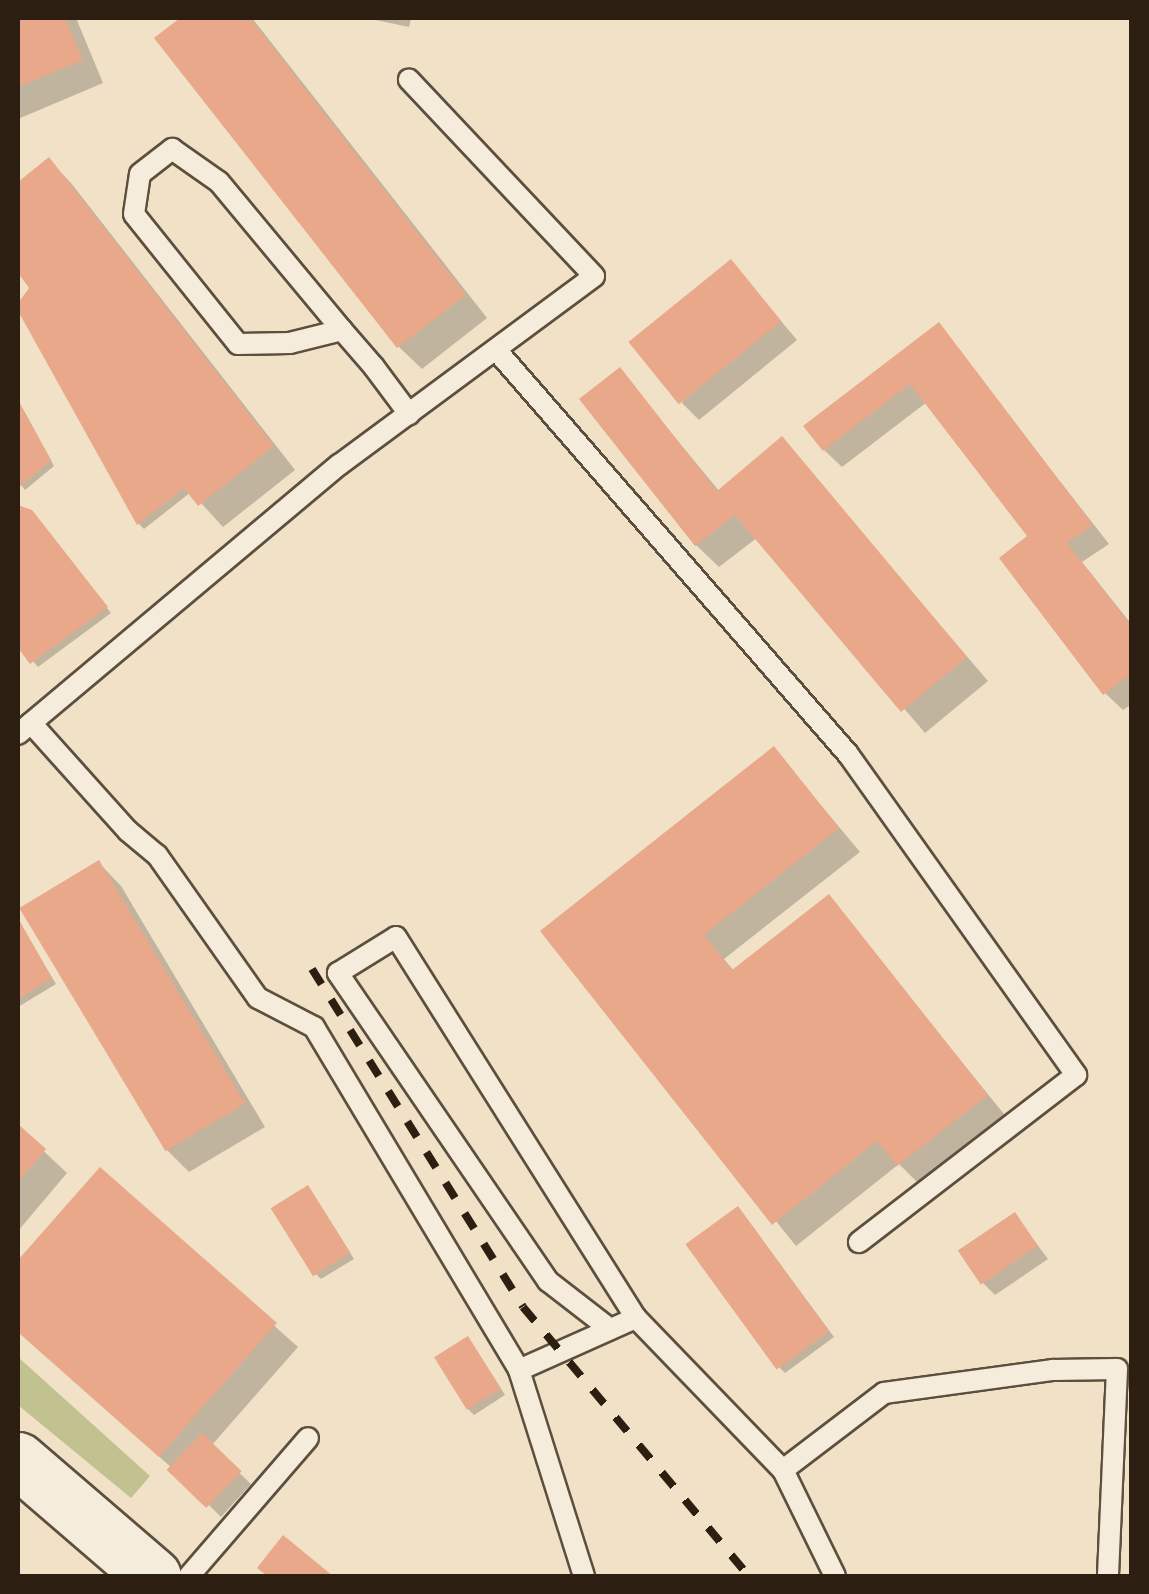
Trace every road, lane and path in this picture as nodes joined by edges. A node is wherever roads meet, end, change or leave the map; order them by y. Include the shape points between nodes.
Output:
1 (409, 80) dead end
2 (342, 330) junction
3 (497, 350) junction
4 (409, 414) junction
5 (24, 728) edge
6 (859, 1242) dead end
7 (636, 1318) junction
8 (610, 1329) junction
9 (519, 1370) junction
10 (308, 1438) dead end
11 (18, 1460) edge
12 (783, 1470) junction
13 (152, 1576) edge
14 (189, 1576) edge
15 (584, 1576) edge
16 (835, 1576) edge
17 (1108, 1576) edge

1 - 3 lane via 594,276
2 - 2 lane via 219,182 172,148 140,174 134,214 238,344 290,343
2 - 4 lane
3 - 4 lane
3 - 6 lane via 848,754 1076,1075
4 - 5 lane
5 - 9 lane via 157,855 258,998 314,1026
7 - 8 lane
7 - 8 lane via 396,937 338,973 548,1282
7 - 12 lane
8 - 9 lane
9 - 15 lane
10 - 14 lane
11 - 13 street
12 - 16 lane
12 - 17 lane via 884,1392 1053,1370 1117,1369

